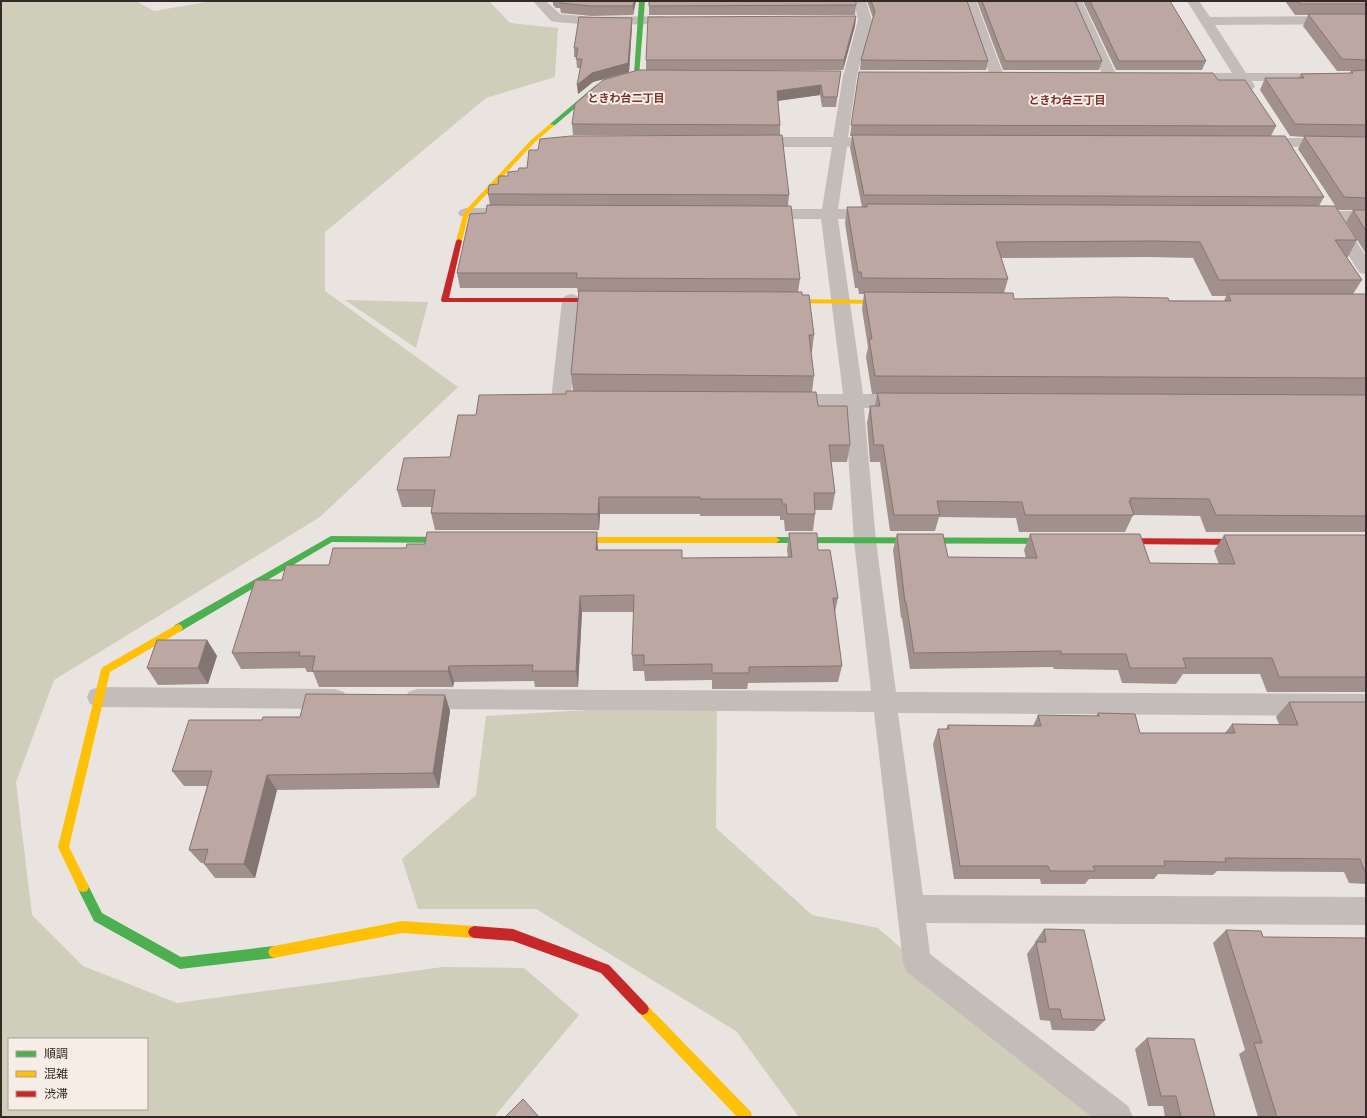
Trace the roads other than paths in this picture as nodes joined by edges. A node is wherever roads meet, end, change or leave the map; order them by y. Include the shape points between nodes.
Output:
1 (539, 1) edge
2 (642, 1) edge
3 (970, 1) edge
4 (1076, 1) edge
5 (1193, 1) edge
6 (858, 14) edge
7 (641, 20) junction
8 (672, 20) edge
9 (1366, 20) edge
10 (1206, 21) junction
11 (637, 75) junction
12 (653, 75) edge
13 (981, 76) edge
14 (997, 76) junction
15 (1012, 76) edge
16 (1095, 76) edge
17 (1110, 76) junction
18 (1126, 76) edge
19 (1172, 76) edge
20 (1242, 77) junction
21 (1366, 77) edge
22 (1254, 96) edge
23 (1276, 130) edge
24 (533, 142) junction
25 (556, 142) edge
26 (738, 142) edge
27 (841, 142) junction
28 (872, 142) edge
29 (1245, 143) edge
30 (1284, 143) junction
31 (1366, 143) edge
32 (1293, 156) edge
33 (1327, 209) junction
34 (466, 213) junction
35 (529, 213) edge
36 (750, 214) edge
37 (829, 214) junction
38 (893, 214) edge
39 (1292, 216) edge
40 (1366, 216) edge
41 (1366, 269) edge
42 (571, 300) junction
43 (618, 300) edge
44 (769, 301) edge
45 (841, 302) junction
46 (905, 302) edge
47 (600, 400) edge
48 (767, 401) edge
49 (854, 401) junction
50 (926, 402) edge
51 (466, 540) edge
52 (554, 540) edge
53 (865, 541) junction
54 (1064, 541) edge
55 (1104, 541) edge
56 (1255, 542) edge
57 (99, 697) junction
58 (353, 699) edge
59 (393, 699) edge
60 (885, 702) junction
61 (1366, 705) edge
62 (911, 909) junction
63 (1366, 911) edge
64 (746, 1117) edge
65 (1117, 1117) edge

1 - 7 street via 556,18 592,22
2 - 7 street
3 - 14 street
4 - 17 street
5 - 10 street
6 - 27 street
7 - 8 street
7 - 11 street
9 - 10 street
10 - 20 street
11 - 12 street
11 - 24 street via 598,86
13 - 14 street
14 - 15 street
16 - 17 street
17 - 18 street
19 - 20 street
20 - 21 street
20 - 22 street
23 - 30 street
24 - 25 street
24 - 34 street
26 - 27 street
27 - 28 street
27 - 37 street
29 - 30 street
30 - 31 street
30 - 32 street
33 - 39 street
33 - 40 street
33 - 41 street
34 - 35 street
34 - 42 street via 445,300
36 - 37 street
37 - 38 street
37 - 45 street
42 - 43 street
42 - 47 street via 561,400
44 - 45 street
45 - 46 street
45 - 49 street
48 - 49 street
49 - 50 street
49 - 53 street
51 - 57 street via 331,539 106,670
52 - 53 street
53 - 54 street
53 - 60 street
55 - 56 street
57 - 58 street
57 - 64 street via 63,847 98,917 180,964 291,950 402,927 513,935 605,968
59 - 60 street
60 - 61 street
60 - 62 street
62 - 63 street
62 - 65 street via 917,962

